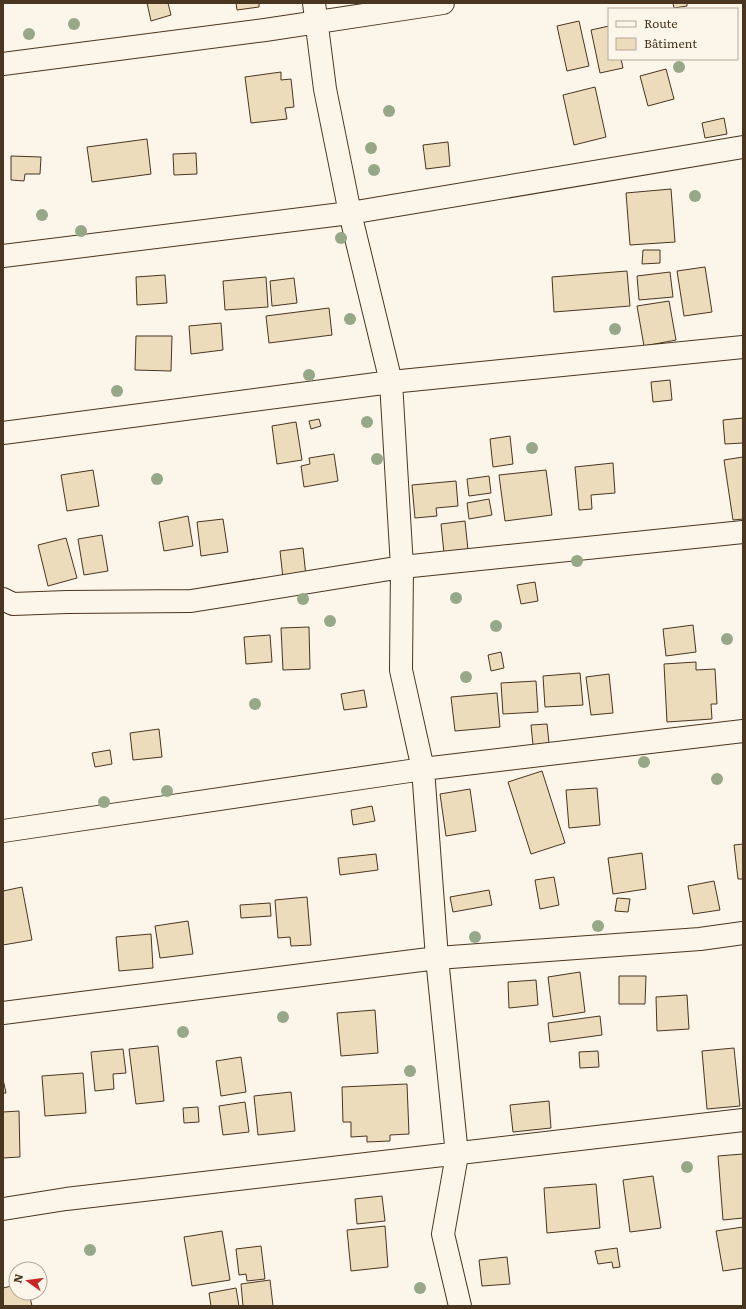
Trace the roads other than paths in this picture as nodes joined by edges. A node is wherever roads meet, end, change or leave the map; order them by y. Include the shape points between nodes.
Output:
1 (443, 3) edge
2 (315, 12) edge
3 (3, 64) edge
4 (743, 147) edge
5 (350, 213) junction
6 (3, 256) edge
7 (743, 347) edge
8 (391, 382) junction
9 (3, 433) edge
10 (743, 532) edge
11 (402, 567) junction
12 (3, 600) edge
13 (743, 731) edge
14 (423, 769) junction
15 (3, 831) edge
16 (743, 934) edge
17 (438, 958) junction
18 (3, 1013) edge
19 (743, 1120) edge
20 (458, 1155) junction
21 (3, 1209) edge
22 (460, 1306) edge

1 - 2 street
2 - 3 street
2 - 5 street via 325,88
4 - 5 street
5 - 6 street
5 - 8 street
7 - 8 street
8 - 9 street
8 - 11 street
10 - 11 street
11 - 12 street via 191,601 13,604
11 - 14 street via 401,670
13 - 14 street
14 - 15 street
14 - 17 street
16 - 17 street
17 - 18 street
17 - 20 street
19 - 20 street
20 - 21 street via 66,1199
20 - 22 street via 443,1234

